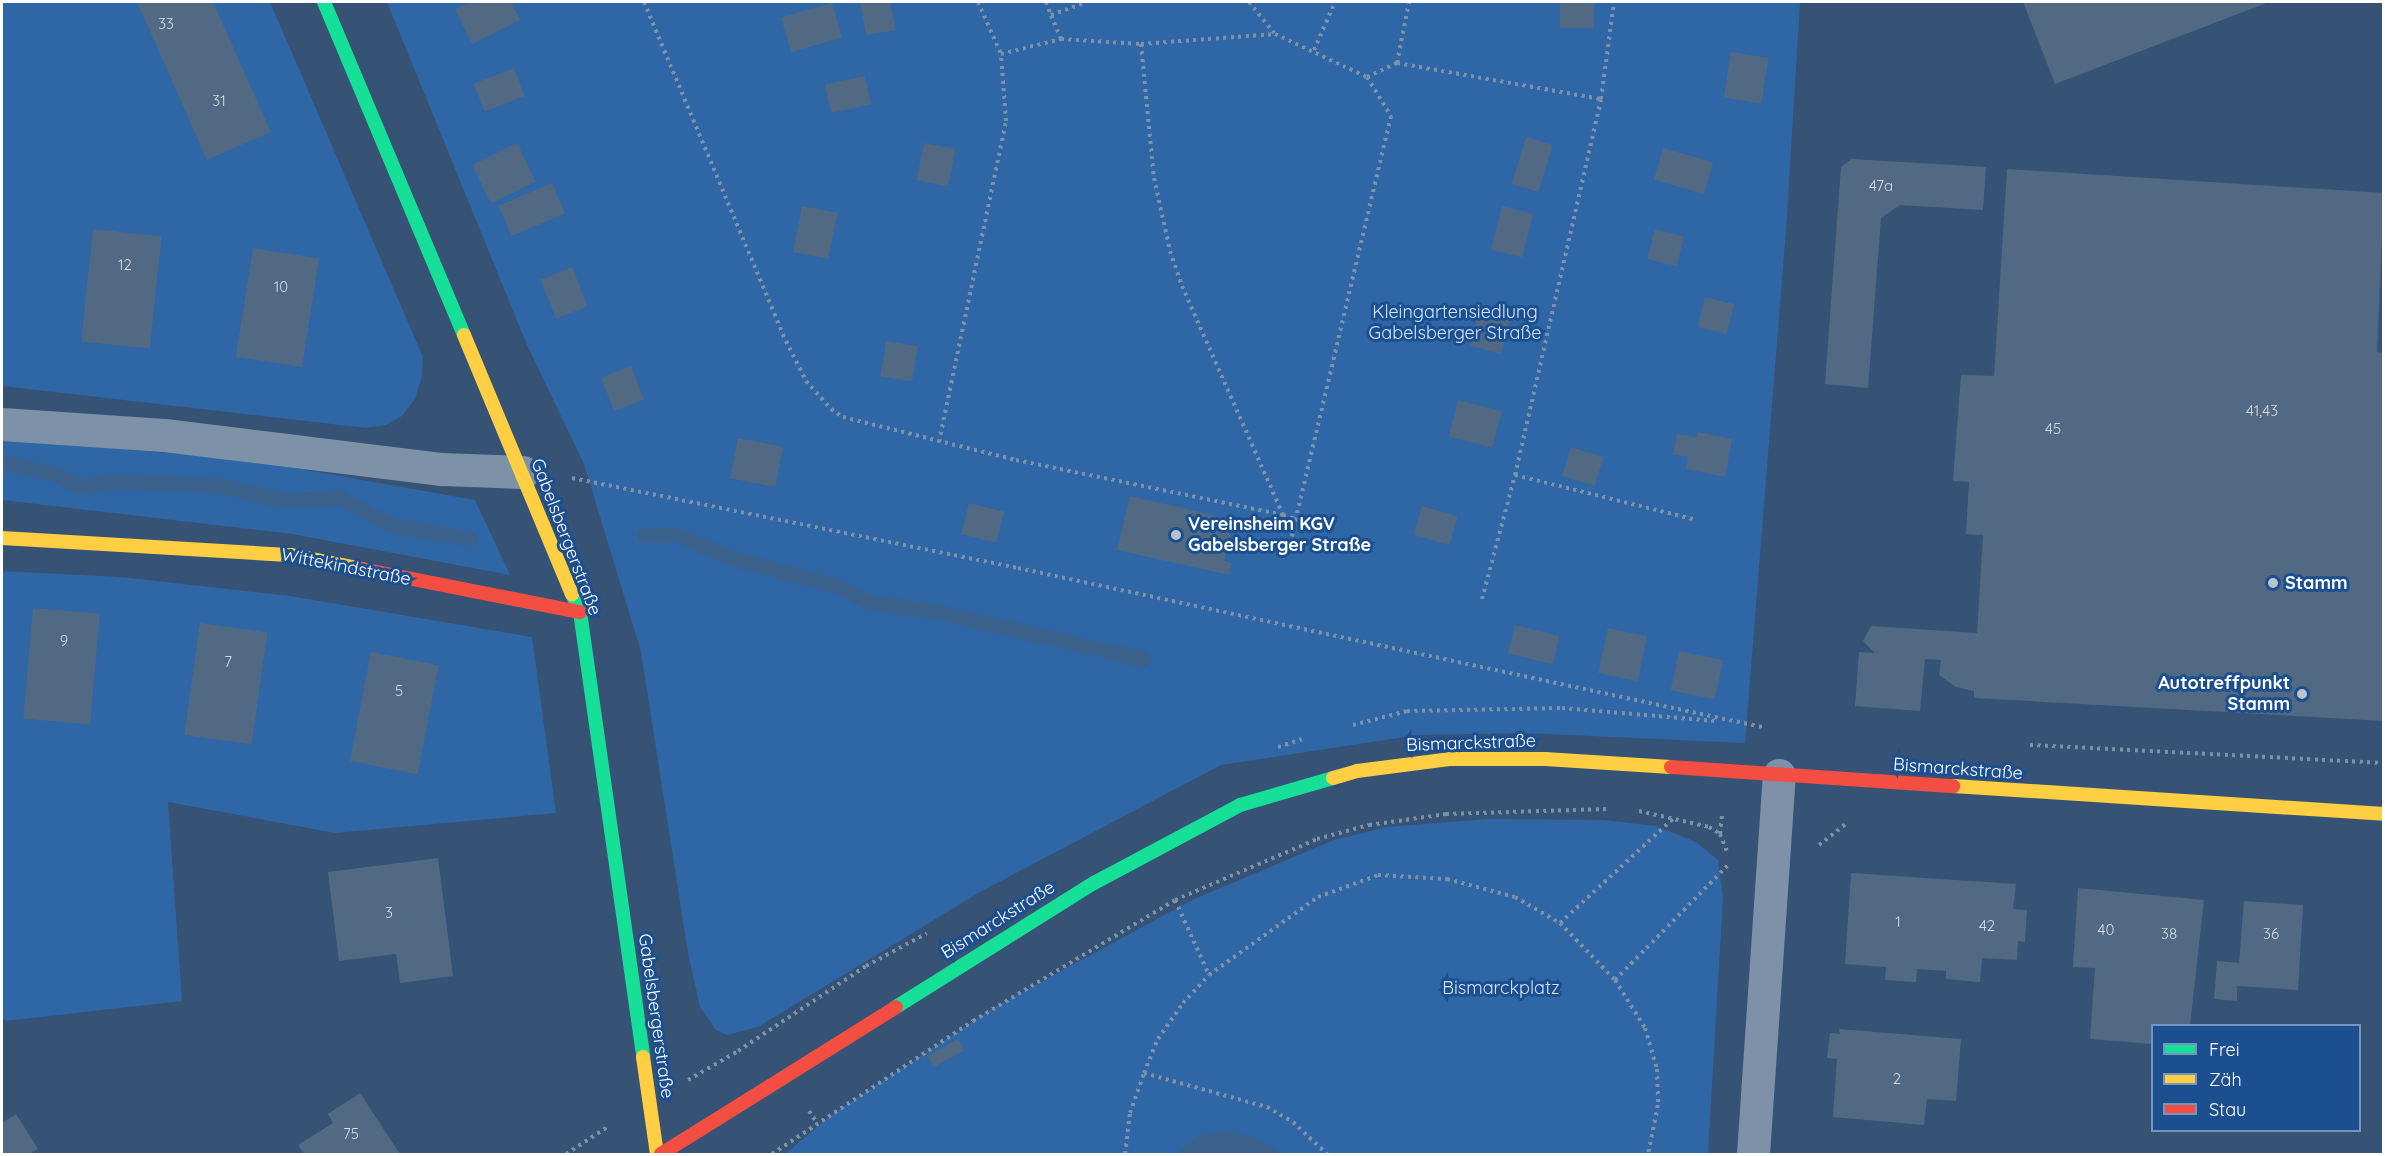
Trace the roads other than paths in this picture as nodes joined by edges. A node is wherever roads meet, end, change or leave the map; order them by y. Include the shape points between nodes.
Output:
1 (324, 2) edge
2 (2, 424) edge
3 (523, 472) junction
4 (2, 538) edge
5 (580, 612) junction
6 (1779, 775) junction
7 (2384, 814) edge
8 (657, 1155) edge
9 (661, 1155) edge
10 (1753, 1155) edge

1 - 3 main road, Gabelsbergerstraße
2 - 3 street via 164,435 442,469
3 - 5 main road, Gabelsbergerstraße
4 - 5 main road, Wittekindstraße via 292,555
5 - 8 main road, Gabelsbergerstraße
6 - 7 main road, Bismarckstraße
6 - 9 main road, Bismarckstraße via 1545,759 1451,759 1357,771 1250,802 1094,883
6 - 10 street

